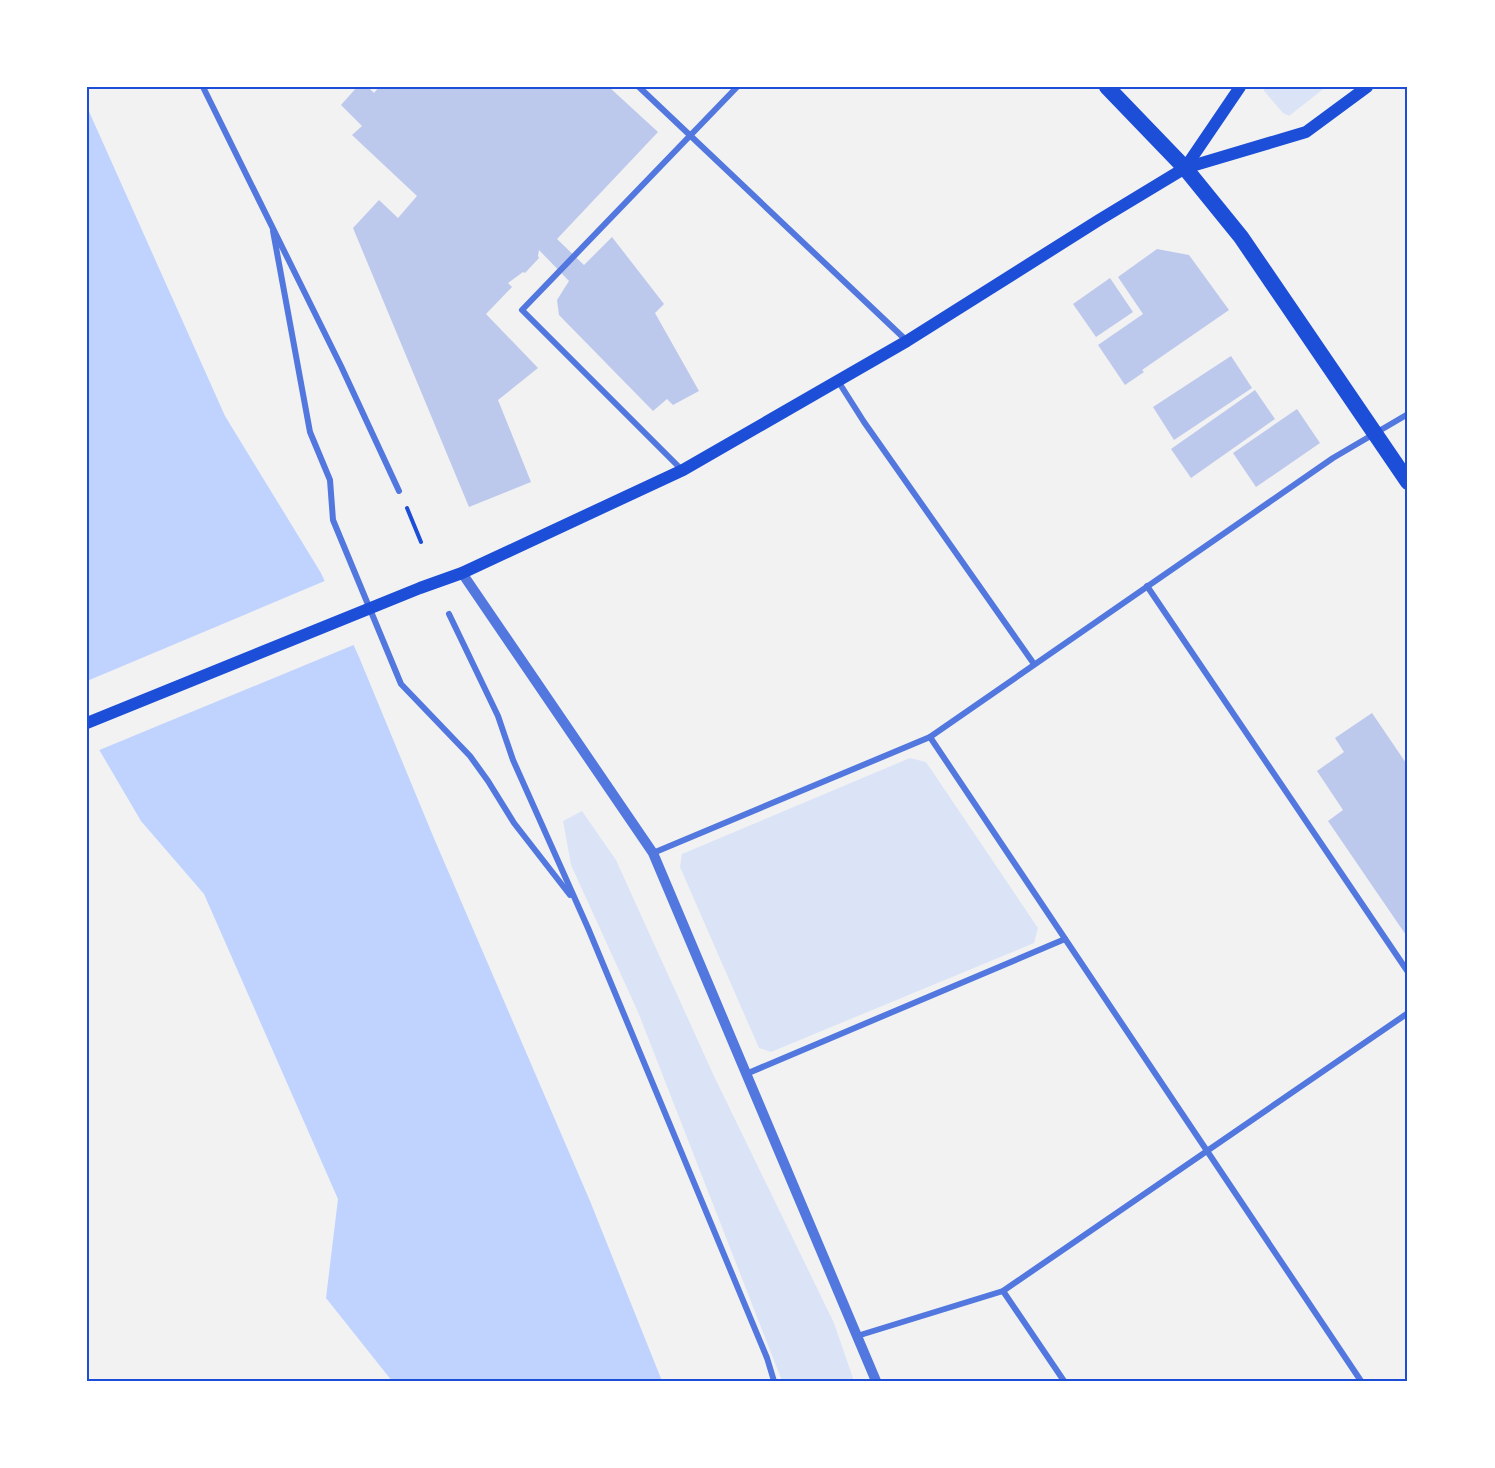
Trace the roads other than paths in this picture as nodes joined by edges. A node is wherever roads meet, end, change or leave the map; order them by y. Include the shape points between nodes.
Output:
1 (203, 87) edge
2 (639, 87) edge
3 (737, 87) edge
4 (1107, 87) edge
5 (1240, 87) edge
6 (1367, 87) edge
7 (691, 136) junction
8 (1185, 168) junction
9 (273, 231) junction
10 (907, 341) junction
11 (838, 381) junction
12 (1408, 414) edge
13 (1375, 433) junction
14 (683, 470) junction
15 (1408, 482) edge
16 (399, 491) road end
17 (462, 573) junction
18 (1147, 586) junction
19 (449, 614) dead end
20 (1034, 664) junction
21 (87, 723) edge
22 (930, 736) junction
23 (653, 853) junction
24 (576, 903) junction
25 (1065, 939) junction
26 (1408, 972) edge
27 (1408, 1013) edge
28 (746, 1074) junction
29 (1207, 1151) junction
30 (1003, 1291) junction
31 (857, 1336) junction
32 (774, 1381) edge
33 (876, 1381) edge
34 (1064, 1381) edge
35 (1361, 1381) edge

1 - 9 street
2 - 7 street
3 - 7 street
4 - 8 highway
5 - 8 main road
6 - 8 main road via 1306,132
7 - 10 street
7 - 14 street via 522,310
8 - 10 main road
8 - 13 highway via 1241,237
9 - 16 street
9 - 24 street via 310,432 330,480 333,520 401,684 470,756 514,823
10 - 11 main road
11 - 14 main road
11 - 20 street
12 - 13 street
13 - 15 highway
13 - 18 street
14 - 17 main road
17 - 21 main road
17 - 23 street
18 - 20 street
18 - 26 street
19 - 24 street via 498,716 513,760
20 - 22 street
22 - 23 street
22 - 25 street
23 - 28 street
24 - 32 street
25 - 28 street
25 - 29 street
27 - 29 street
28 - 31 street
29 - 30 street
29 - 35 street
30 - 31 street
30 - 34 street
31 - 33 street

